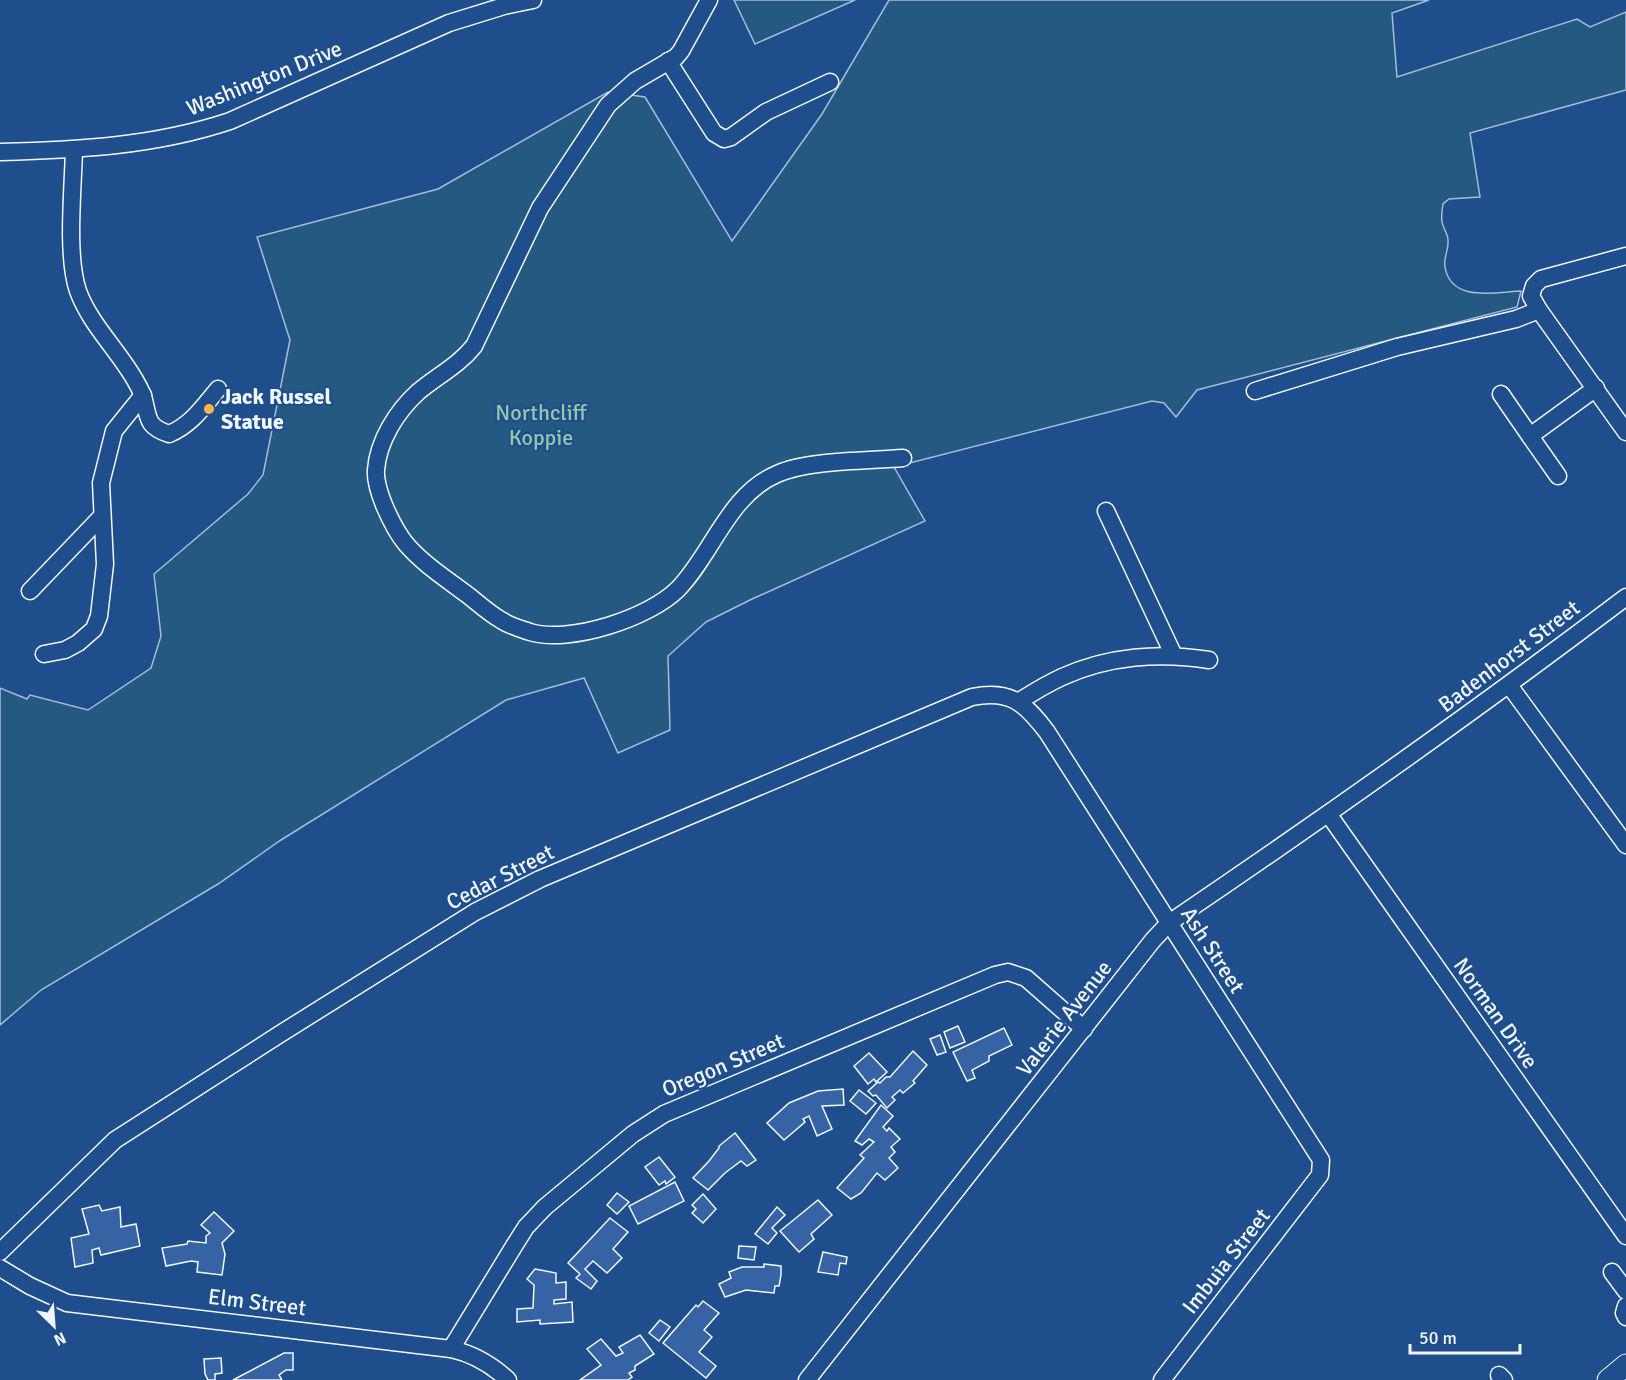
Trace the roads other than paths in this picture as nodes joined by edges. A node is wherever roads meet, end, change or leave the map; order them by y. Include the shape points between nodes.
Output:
1 (533, 0) edge
2 (709, 0) edge
3 (668, 61) junction
4 (830, 82) dead end
5 (74, 150) junction
6 (0, 152) edge
7 (1626, 256) edge
8 (1539, 310) junction
9 (1596, 388) junction
10 (218, 389) dead end
11 (1255, 391) dead end
12 (1501, 394) dead end
13 (143, 395) junction
14 (1626, 432) edge
15 (1530, 436) junction
16 (903, 458) dead end
17 (1558, 476) dead end
18 (1106, 510) dead end
19 (102, 516) junction
20 (30, 591) dead end
21 (1626, 597) edge
22 (44, 654) dead end
23 (1174, 656) junction
24 (1209, 660) dead end
25 (1509, 685) junction
26 (1018, 702) junction
27 (1419, 750) joint
28 (1063, 758) joint
29 (1329, 815) junction
30 (1626, 844) edge
31 (1169, 923) junction
32 (1084, 1029) junction
33 (1322, 1167) joint
34 (1626, 1236) edge
35 (0, 1252) edge
36 (0, 1268) edge
37 (1612, 1272) dead end
38 (1626, 1291) edge
39 (1626, 1306) edge
40 (1626, 1317) edge
41 (451, 1348) junction
42 (1626, 1365) edge
43 (508, 1380) edge
44 (807, 1380) edge
45 (1162, 1380) edge
46 (1608, 1380) edge

1 - 5 street, Washington Drive via 449,23 207,129 152,141
2 - 3 street via 681,51
3 - 4 street via 714,133 724,139 766,112
3 - 16 street via 635,81 608,105 540,208 474,346 418,392 399,413 379,451 375,472 396,531 432,568 500,620 533,633 577,632 615,625 650,610 678,589 741,502 776,474 800,467
5 - 6 street, Washington Drive
5 - 13 street via 72,244 78,292
7 - 8 street via 1541,279 1531,292
8 - 9 street
8 - 11 street via 1397,347
9 - 14 street
9 - 15 street
10 - 13 street via 182,429 169,434 158,431 148,420
12 - 15 street
13 - 19 street via 114,431 101,483
15 - 17 street
18 - 23 street
19 - 20 street
19 - 22 street via 105,564 94,629 65,650
21 - 25 street, Badenhorst Street
23 - 24 street
23 - 26 street via 1090,666
25 - 27 street, Badenhorst Street
25 - 30 street
26 - 28 street, Cedar Street via 1034,716
26 - 35 street, Cedar Street via 989,693 972,697 540,879 475,912 115,1140
27 - 29 street, Valerie Avenue
28 - 31 street, Ash Street
29 - 31 street, Valerie Avenue
29 - 34 street, Norman Drive
31 - 32 street, Valerie Avenue
31 - 33 street, Ash Street via 1317,1150
32 - 41 street, Oregon Street via 1026,978 1008,972 664,1114 633,1134 526,1227
32 - 44 street, Valerie Avenue
33 - 45 street, Imbuia Street via 1306,1194
36 - 41 street, Elm Street via 67,1303
37 - 38 street
39 - 40 street
41 - 43 street, Elm Street via 484,1360
42 - 46 main road

